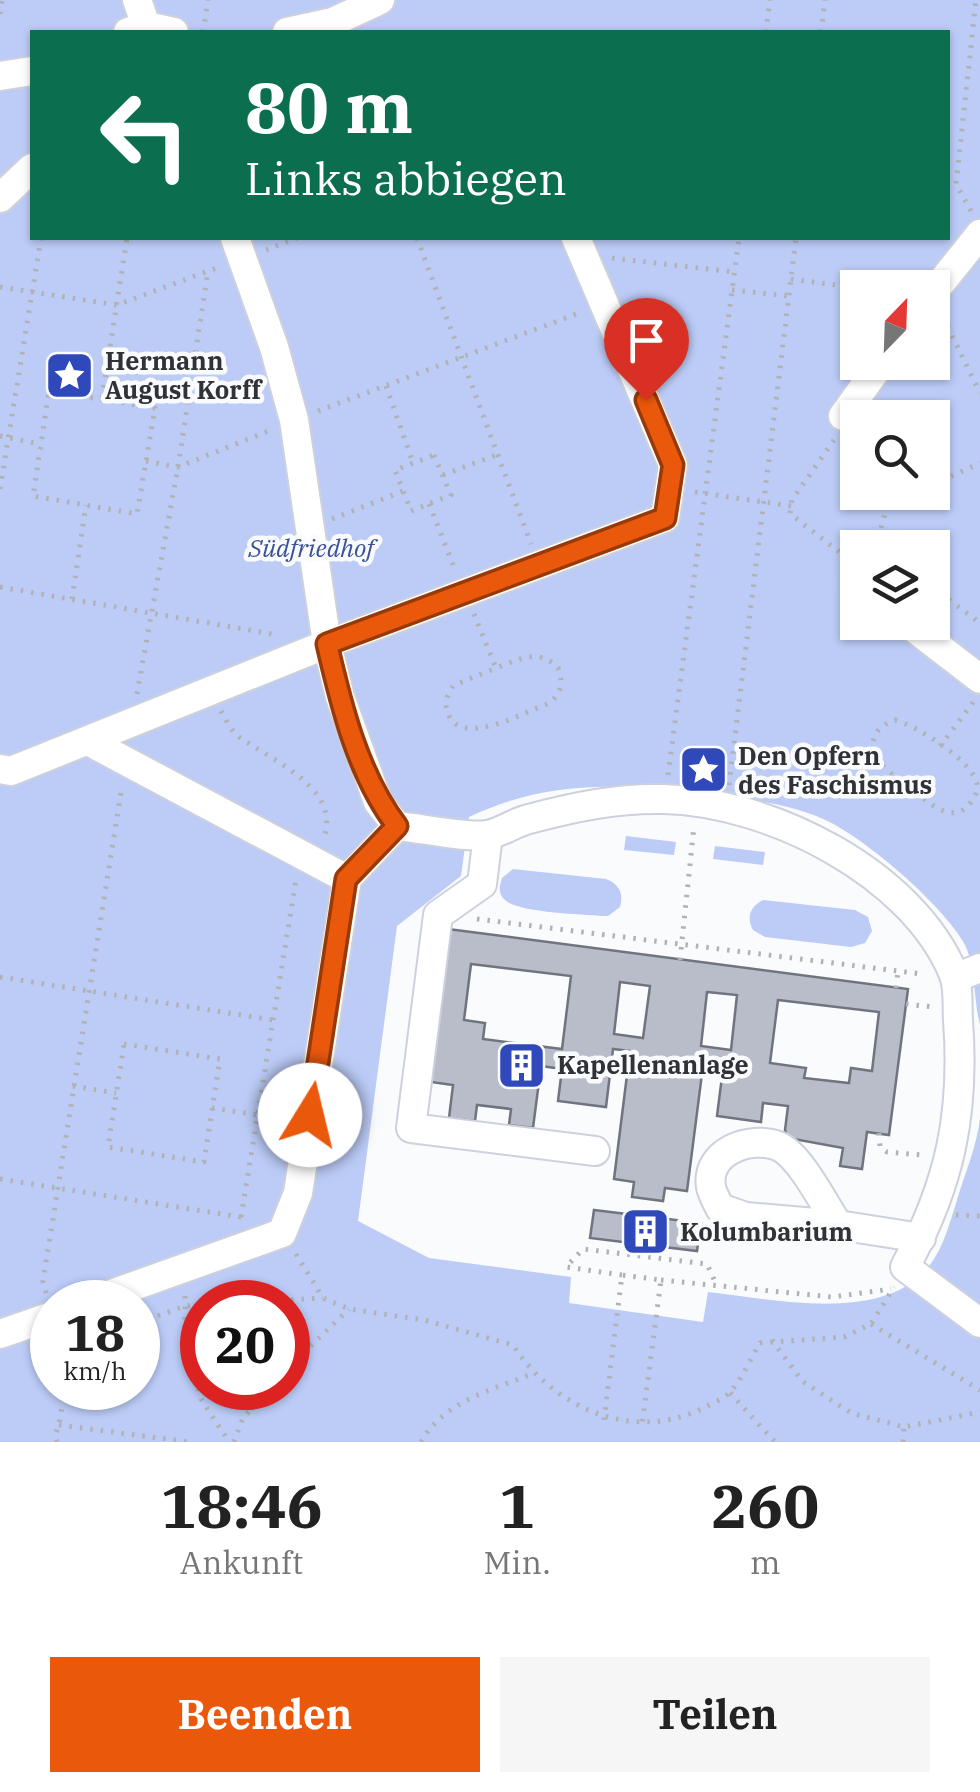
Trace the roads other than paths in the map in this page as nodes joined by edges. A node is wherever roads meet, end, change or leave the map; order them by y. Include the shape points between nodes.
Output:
1 (380, 0) edge
2 (137, 20) edge
3 (344, 27) edge
4 (168, 30) edge
5 (310, 30) edge
6 (30, 70) edge
7 (0, 76) edge
8 (30, 170) edge
9 (0, 198) edge
10 (976, 223) edge
11 (580, 246) edge
12 (240, 248) edge
13 (947, 270) edge
14 (929, 640) edge
15 (327, 644) junction
16 (980, 679) edge
17 (88, 741) junction
18 (0, 770) edge
19 (397, 826) junction
20 (488, 835) junction
21 (346, 879) junction
22 (968, 973) edge
23 (595, 1151) dead end
24 (838, 1225) dead end
25 (921, 1238) junction
26 (152, 1280) edge
27 (30, 1318) edge
28 (980, 1322) edge
29 (0, 1334) edge

1 - 3 lane
2 - 4 lane
3 - 5 lane
6 - 7 lane
8 - 9 lane
10 - 13 lane
11 - 15 lane via 673,465 665,518
12 - 15 lane via 294,420
14 - 16 lane
15 - 17 lane
15 - 19 lane via 378,802
17 - 18 lane
17 - 21 lane
19 - 20 lane
19 - 21 lane
20 - 22 lane via 594,802 665,799 727,807 816,839 872,875
20 - 23 lane via 482,884 438,915 412,1128
21 - 26 lane via 298,1193 282,1232
22 - 25 lane via 950,1158
24 - 25 lane
25 - 28 lane via 899,1278
27 - 29 lane

